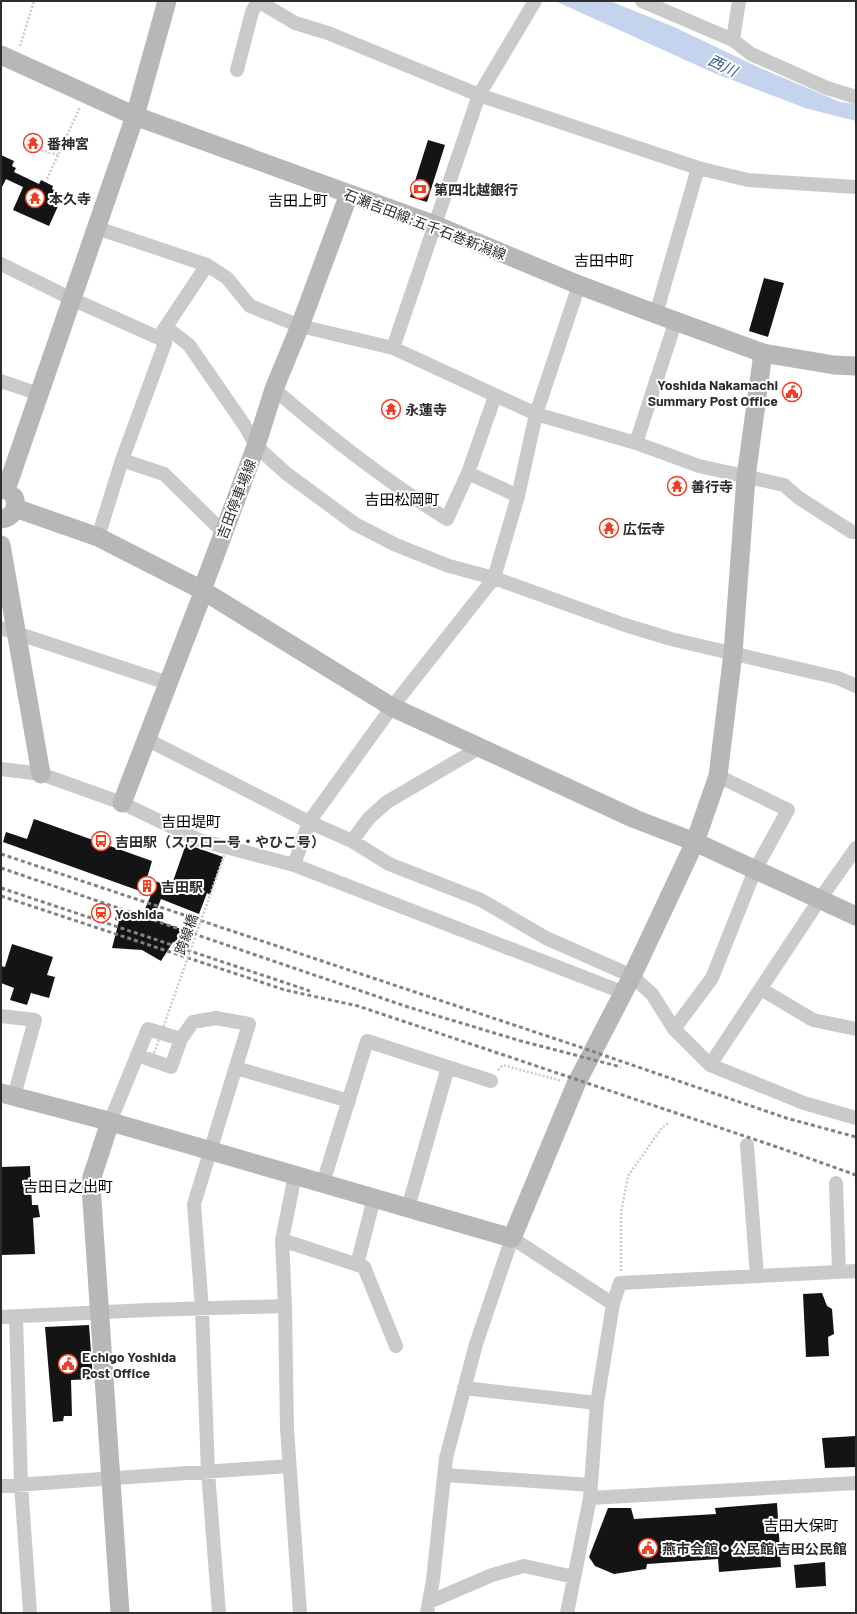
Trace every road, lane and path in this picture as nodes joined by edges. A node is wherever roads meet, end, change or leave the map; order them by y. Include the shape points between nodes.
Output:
1 (34, 1) edge
2 (167, 1) edge
3 (258, 1) edge
4 (535, 1) edge
5 (642, 1) edge
6 (739, 1) edge
7 (733, 40) junction
8 (8, 58) edge
9 (237, 70) dead end
10 (86, 93) junction
11 (479, 95) junction
12 (856, 97) edge
13 (135, 116) junction
14 (41, 150) dead end
15 (58, 155) junction
16 (698, 168) junction
17 (47, 179) dead end
18 (856, 187) edge
19 (349, 194) junction
20 (435, 225) junction
21 (97, 228) junction
22 (1, 264) edge
23 (207, 265) junction
24 (578, 285) junction
25 (72, 299) junction
26 (656, 314) junction
27 (676, 320) junction
28 (300, 326) junction
29 (163, 333) junction
30 (393, 348) junction
31 (763, 352) junction
32 (856, 366) edge
33 (1, 381) edge
34 (274, 389) junction
35 (39, 394) junction
36 (495, 396) junction
37 (536, 414) junction
38 (636, 443) junction
39 (256, 446) junction
40 (122, 460) junction
41 (468, 473) junction
42 (746, 477) junction
43 (3, 490) edge
44 (518, 496) junction
45 (8, 513) edge
46 (224, 532) junction
47 (856, 532) edge
48 (98, 537) junction
49 (1, 545) edge
50 (494, 578) junction
51 (202, 590) junction
52 (8, 631) edge
53 (733, 653) junction
54 (168, 682) junction
55 (856, 686) edge
56 (392, 707) junction
57 (146, 739) junction
58 (480, 748) junction
59 (1, 769) edge
60 (41, 774) junction
61 (718, 776) junction
62 (122, 803) junction
63 (308, 822) junction
64 (352, 841) junction
65 (695, 842) junction
66 (856, 848) edge
67 (225, 853) dead end
68 (294, 866) junction
69 (756, 870) junction
70 (820, 899) junction
71 (856, 916) edge
72 (632, 976) junction
73 (761, 989) junction
74 (622, 992) junction
75 (1, 1016) edge
76 (674, 1029) junction
77 (856, 1029) edge
78 (181, 1039) junction
79 (154, 1053) dead end
80 (137, 1055) junction
81 (710, 1065) junction
82 (448, 1067) junction
83 (236, 1068) junction
84 (491, 1081) joint
85 (576, 1084) junction
86 (7, 1095) edge
87 (349, 1101) junction
88 (856, 1118) edge
89 (110, 1122) junction
90 (668, 1123) dead end
91 (747, 1145) dead end
92 (211, 1151) junction
93 (295, 1175) junction
94 (323, 1183) junction
95 (836, 1183) dead end
96 (374, 1198) junction
97 (408, 1208) junction
98 (512, 1238) junction
99 (282, 1240) junction
100 (357, 1264) junction
101 (856, 1271) edge
102 (839, 1272) junction
103 (757, 1276) junction
104 (620, 1283) junction
105 (613, 1304) junction
106 (285, 1306) junction
107 (202, 1309) junction
108 (99, 1313) junction
109 (1, 1317) edge
110 (16, 1317) junction
111 (396, 1346) dead end
112 (464, 1388) junction
113 (597, 1403) junction
114 (289, 1466) junction
115 (208, 1472) junction
116 (444, 1476) junction
117 (111, 1479) junction
118 (856, 1483) edge
119 (21, 1484) junction
120 (1, 1486) edge
121 (590, 1492) junction
122 (574, 1577) junction
123 (428, 1607) edge
124 (30, 1613) edge
125 (120, 1613) edge
126 (218, 1613) edge
127 (300, 1613) edge
128 (567, 1613) edge

1 - 8 path
2 - 13 street
3 - 9 street via 252,12
3 - 11 street via 295,23 328,33
4 - 11 street
5 - 7 street
6 - 7 street
7 - 12 street via 751,54 827,88
8 - 10 street, 石瀬吉田線;五千石巻新潟線
10 - 13 street, 石瀬吉田線;五千石巻新潟線
10 - 15 path
11 - 16 street
11 - 20 street
13 - 19 street, 石瀬吉田線;五千石巻新潟線
13 - 21 street
14 - 15 path
15 - 17 path
16 - 18 street via 748,180
16 - 26 street
19 - 20 street, 石瀬吉田線;五千石巻新潟線
19 - 28 street, 吉田停車場線
20 - 24 street, 石瀬吉田線;五千石巻新潟線
20 - 30 street
21 - 23 street
21 - 25 street
22 - 25 street
23 - 28 street via 227,278 250,306
23 - 29 street
24 - 26 street, 石瀬吉田線;五千石巻新潟線
24 - 37 street
25 - 29 street
25 - 35 street
26 - 27 street, 石瀬吉田線;五千石巻新潟線
27 - 31 street, 石瀬吉田線;五千石巻新潟線
27 - 38 street
28 - 30 street
28 - 34 street, 吉田停車場線
29 - 39 street via 189,345
29 - 40 street via 164,343
30 - 36 street
31 - 32 street, 石瀬吉田線;五千石巻新潟線 via 834,365
31 - 42 street
33 - 35 street
34 - 39 street, 吉田停車場線
34 - 41 street via 321,429 416,500 446,519
35 - 43 street
36 - 37 street
36 - 41 street
37 - 38 street
37 - 44 street
38 - 42 street via 699,466
39 - 46 street, 吉田停車場線
39 - 50 street via 287,474 355,524 396,545 449,566
40 - 46 street via 164,474
40 - 48 street
41 - 44 street
42 - 47 street via 784,485 799,498 852,532
42 - 53 street
43 - 45 street via 13,496
44 - 50 street
45 - 48 street
46 - 51 street, 吉田停車場線
48 - 51 street
49 - 52 street
50 - 53 street via 622,624 671,639
50 - 56 street
51 - 54 street, 吉田停車場線
51 - 56 street
52 - 54 street
52 - 60 street
53 - 55 street via 838,678
53 - 61 street
54 - 57 street, 吉田停車場線
56 - 58 street
56 - 63 street
57 - 62 street, 吉田停車場線
57 - 63 street
58 - 64 street via 387,802 369,818
58 - 65 street via 635,819
59 - 60 street
60 - 62 street
61 - 65 street
61 - 69 street via 788,810
62 - 68 street via 199,840
63 - 64 street
63 - 68 street
64 - 72 street via 389,864 481,900 546,938
65 - 69 street
65 - 72 street
66 - 70 street
67 - 79 path, 跨線橋, bridge
68 - 74 street
69 - 70 street
69 - 76 street via 712,978
70 - 71 street
70 - 73 street
72 - 74 street
72 - 76 street via 652,994
73 - 77 street via 813,1020
73 - 81 street
74 - 85 street
75 - 86 street via 35,1020
76 - 81 street
78 - 80 street via 148,1029
78 - 80 street via 171,1067
78 - 83 street via 193,1022 216,1018 250,1024
80 - 89 street
81 - 88 street via 804,1103
82 - 84 street
82 - 87 street via 368,1041
82 - 97 street
83 - 87 street
83 - 92 street
84 - 85 path via 503,1064
85 - 98 street
86 - 89 street
87 - 94 street
89 - 92 street
89 - 108 street via 91,1186
90 - 104 path via 628,1176 621,1213
91 - 103 street
92 - 93 street
92 - 107 street via 194,1204
93 - 94 street
93 - 99 street
94 - 96 street
95 - 102 street
96 - 97 street
96 - 100 street
97 - 98 street
98 - 105 street
98 - 112 street
99 - 100 street
99 - 106 street
100 - 111 street via 364,1267
101 - 102 street
102 - 103 street
103 - 104 street
104 - 105 street
105 - 113 street
106 - 107 street
106 - 114 street
107 - 108 street
107 - 115 street
108 - 110 street
108 - 117 street
109 - 110 street
110 - 119 street
112 - 113 street
112 - 116 street via 446,1458
113 - 121 street
114 - 115 street
114 - 127 street
115 - 117 street
115 - 126 street
116 - 121 street
116 - 123 street
117 - 119 street
117 - 125 street
118 - 121 street
119 - 120 street
119 - 124 street
121 - 122 street
122 - 123 street via 524,1566 492,1575
122 - 128 street

